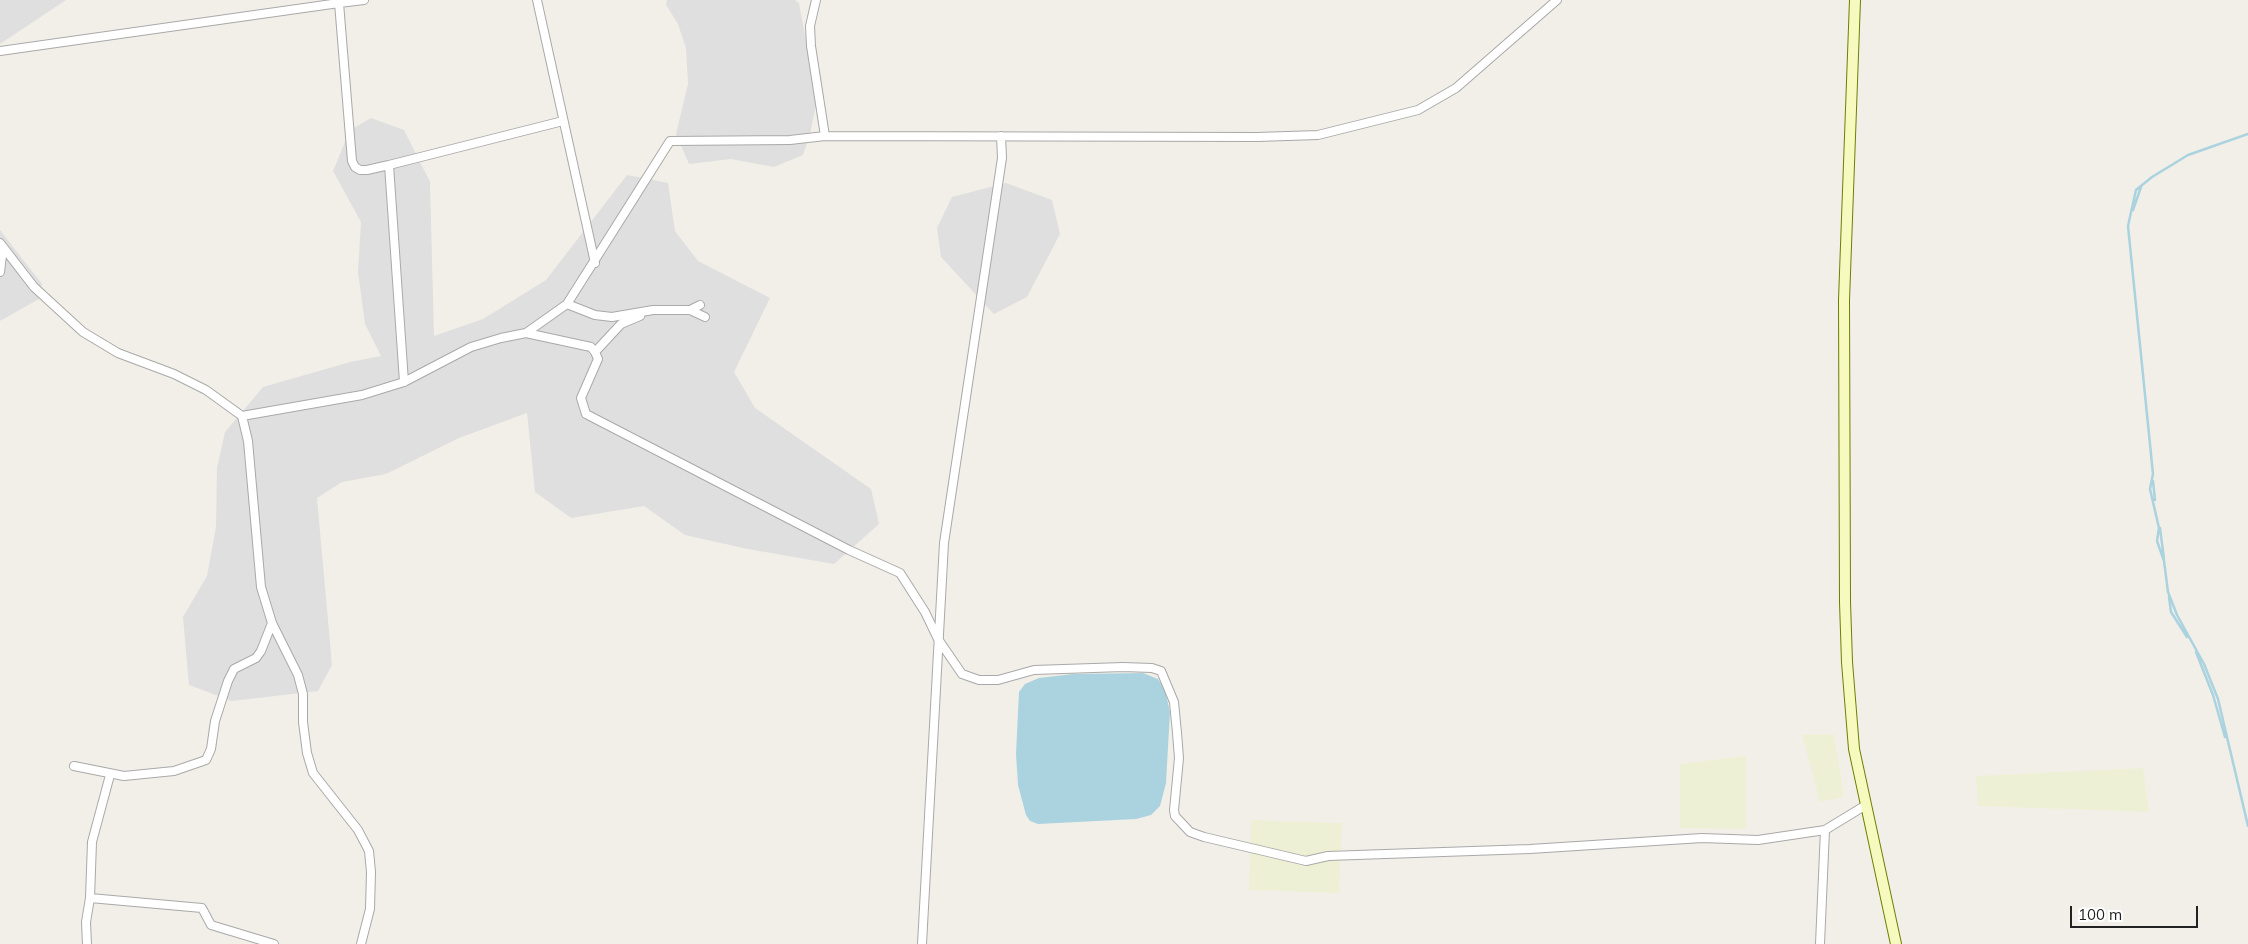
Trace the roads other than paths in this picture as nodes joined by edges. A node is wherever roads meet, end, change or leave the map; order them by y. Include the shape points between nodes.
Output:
1 (364, 0) edge
2 (537, 0) edge
3 (816, 0) edge
4 (1556, 0) edge
5 (1855, 0) edge
6 (339, 3) junction
7 (0, 51) edge
8 (563, 121) junction
9 (825, 136) junction
10 (1002, 136) junction
11 (389, 164) junction
12 (2, 245) edge
13 (594, 263) junction
14 (0, 272) edge
15 (567, 304) junction
16 (700, 305) dead end
17 (653, 310) junction
18 (690, 310) junction
19 (705, 317) dead end
20 (526, 332) junction
21 (596, 352) junction
22 (404, 382) junction
23 (242, 416) junction
24 (272, 623) junction
25 (938, 639) junction
26 (74, 766) dead end
27 (110, 775) junction
28 (1866, 805) junction
29 (1825, 830) junction
30 (90, 898) junction
31 (87, 944) edge
32 (274, 944) edge
33 (362, 944) edge
34 (922, 944) edge
35 (1820, 944) edge
36 (1896, 944) edge

1 - 6 street
2 - 8 street
3 - 9 street via 810,26 811,46
4 - 10 street via 1456,88 1418,110 1318,135
5 - 28 street via 1844,300 1845,602 1854,748
6 - 7 street
6 - 11 street via 352,160 360,170
8 - 11 street
8 - 13 street
9 - 10 street
9 - 13 street via 790,140 670,141
10 - 25 street via 1002,158 944,543
11 - 22 street
12 - 14 street
12 - 23 street via 34,286 84,332 118,354 174,374 206,390
13 - 15 street
15 - 17 street via 612,318
15 - 20 street
16 - 18 street
17 - 18 street
17 - 21 street via 621,324
18 - 19 street
20 - 21 street via 591,347
20 - 22 street via 471,347
21 - 25 street via 598,359 580,398 586,414 849,550 900,573
22 - 23 street via 362,395
23 - 24 street via 248,441 261,587
24 - 27 street via 256,658 234,669 228,680 206,760 174,771
24 - 33 street via 303,694 303,722 313,773 358,830 369,851 370,909
25 - 29 street via 962,674 979,680 998,680 1034,670 1123,667 1161,671 1174,702 1178,733 1175,816 1190,832 1204,837 1299,860 1693,838 1758,840
25 - 34 street
26 - 27 street
27 - 30 street via 92,842
28 - 29 street
28 - 36 street
29 - 35 street
30 - 31 street
30 - 32 street via 202,908 211,925

